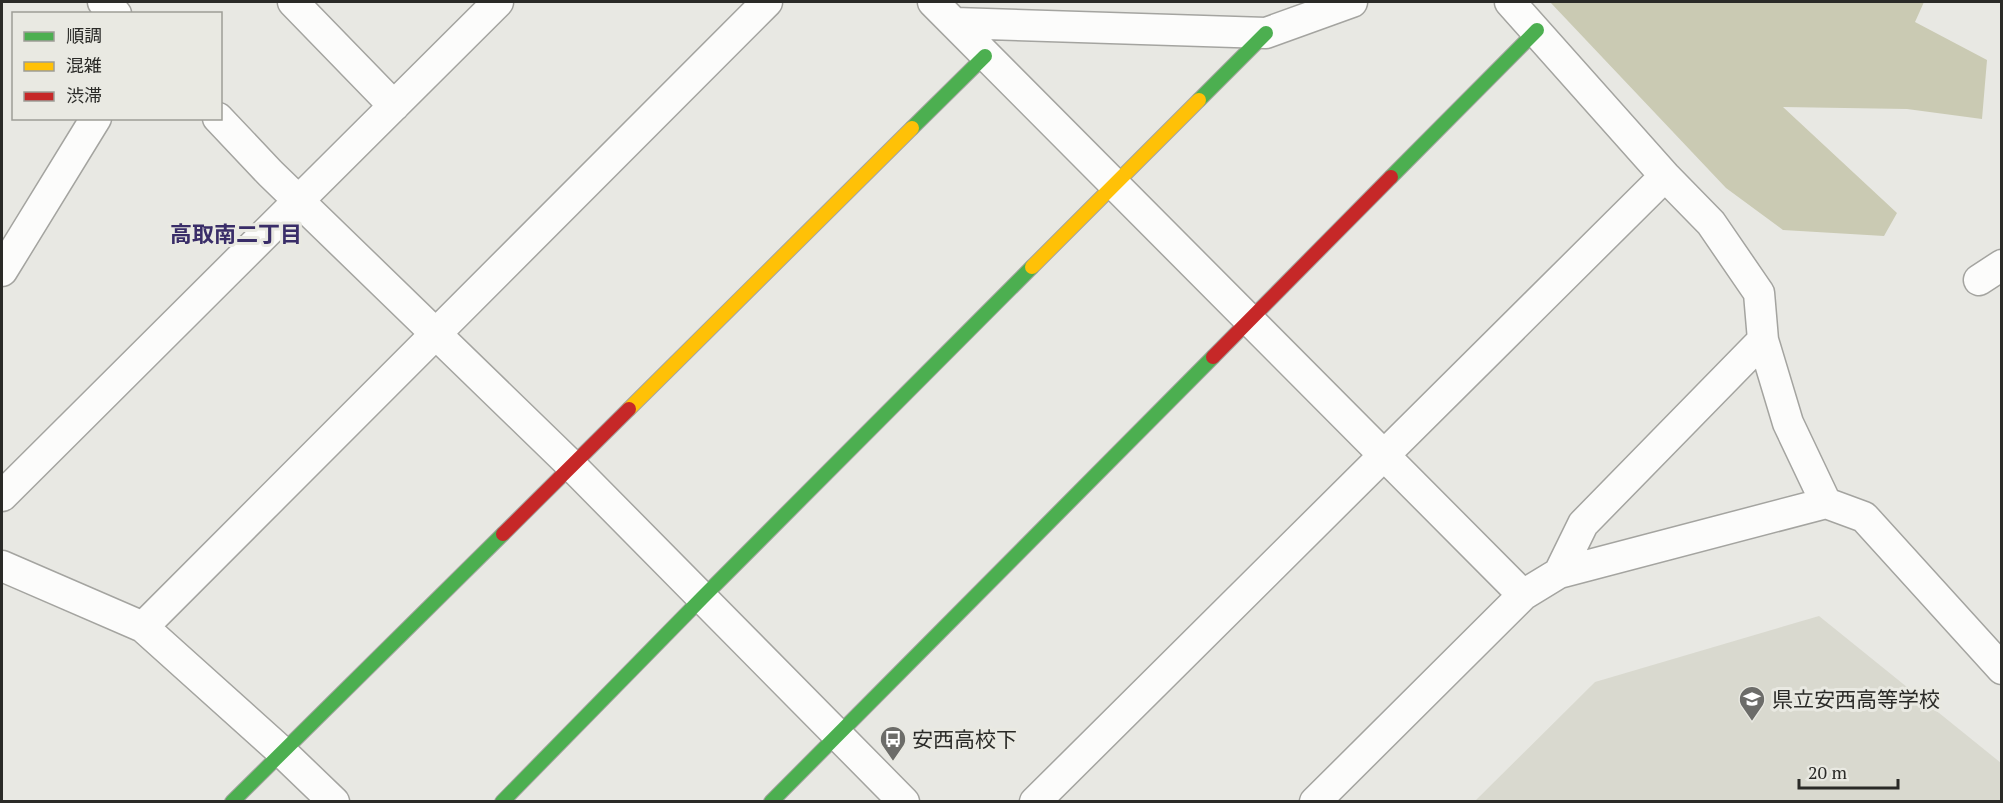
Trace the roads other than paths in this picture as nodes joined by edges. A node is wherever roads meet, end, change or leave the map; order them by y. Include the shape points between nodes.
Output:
1 (293, 2) edge
2 (498, 2) edge
3 (767, 2) edge
4 (933, 2) edge
5 (1352, 2) edge
6 (1510, 2) edge
7 (955, 23) junction
8 (1537, 30) junction
9 (1266, 33) junction
10 (985, 56) junction
11 (394, 106) junction
12 (95, 120) edge
13 (220, 120) edge
14 (1665, 176) junction
15 (1115, 183) junction
16 (299, 201) junction
17 (2, 271) edge
18 (1249, 320) junction
19 (436, 333) junction
20 (1763, 340) junction
21 (1384, 454) junction
22 (571, 465) junction
23 (2, 496) edge
24 (1826, 503) junction
25 (2, 566) edge
26 (1559, 573) junction
27 (1523, 595) junction
28 (702, 598) junction
29 (143, 627) junction
30 (2001, 669) edge
31 (837, 736) junction
32 (281, 751) junction
33 (232, 801) edge
34 (334, 801) edge
35 (502, 801) edge
36 (771, 801) edge
37 (904, 801) edge
38 (1035, 801) edge
39 (1315, 801) edge

1 - 11 street
2 - 11 street
3 - 19 street
4 - 7 street
5 - 9 street
6 - 8 street
7 - 9 street
7 - 10 street
8 - 14 street
8 - 18 street
9 - 15 street
10 - 15 street
10 - 22 street
11 - 16 street
12 - 17 street
13 - 16 street
14 - 20 street via 1712,223 1759,293
14 - 21 street
15 - 18 street
15 - 28 street
16 - 19 street
16 - 23 street
18 - 21 street
18 - 31 street
19 - 22 street
19 - 29 street
20 - 24 street via 1788,423
20 - 26 street via 1583,524
21 - 27 street
21 - 38 street
22 - 28 street
22 - 32 street
24 - 26 street
24 - 30 street via 1864,517
25 - 29 street
26 - 27 street
27 - 39 street
28 - 31 street
28 - 35 street
29 - 32 street
31 - 36 street
31 - 37 street
32 - 33 street
32 - 34 street

